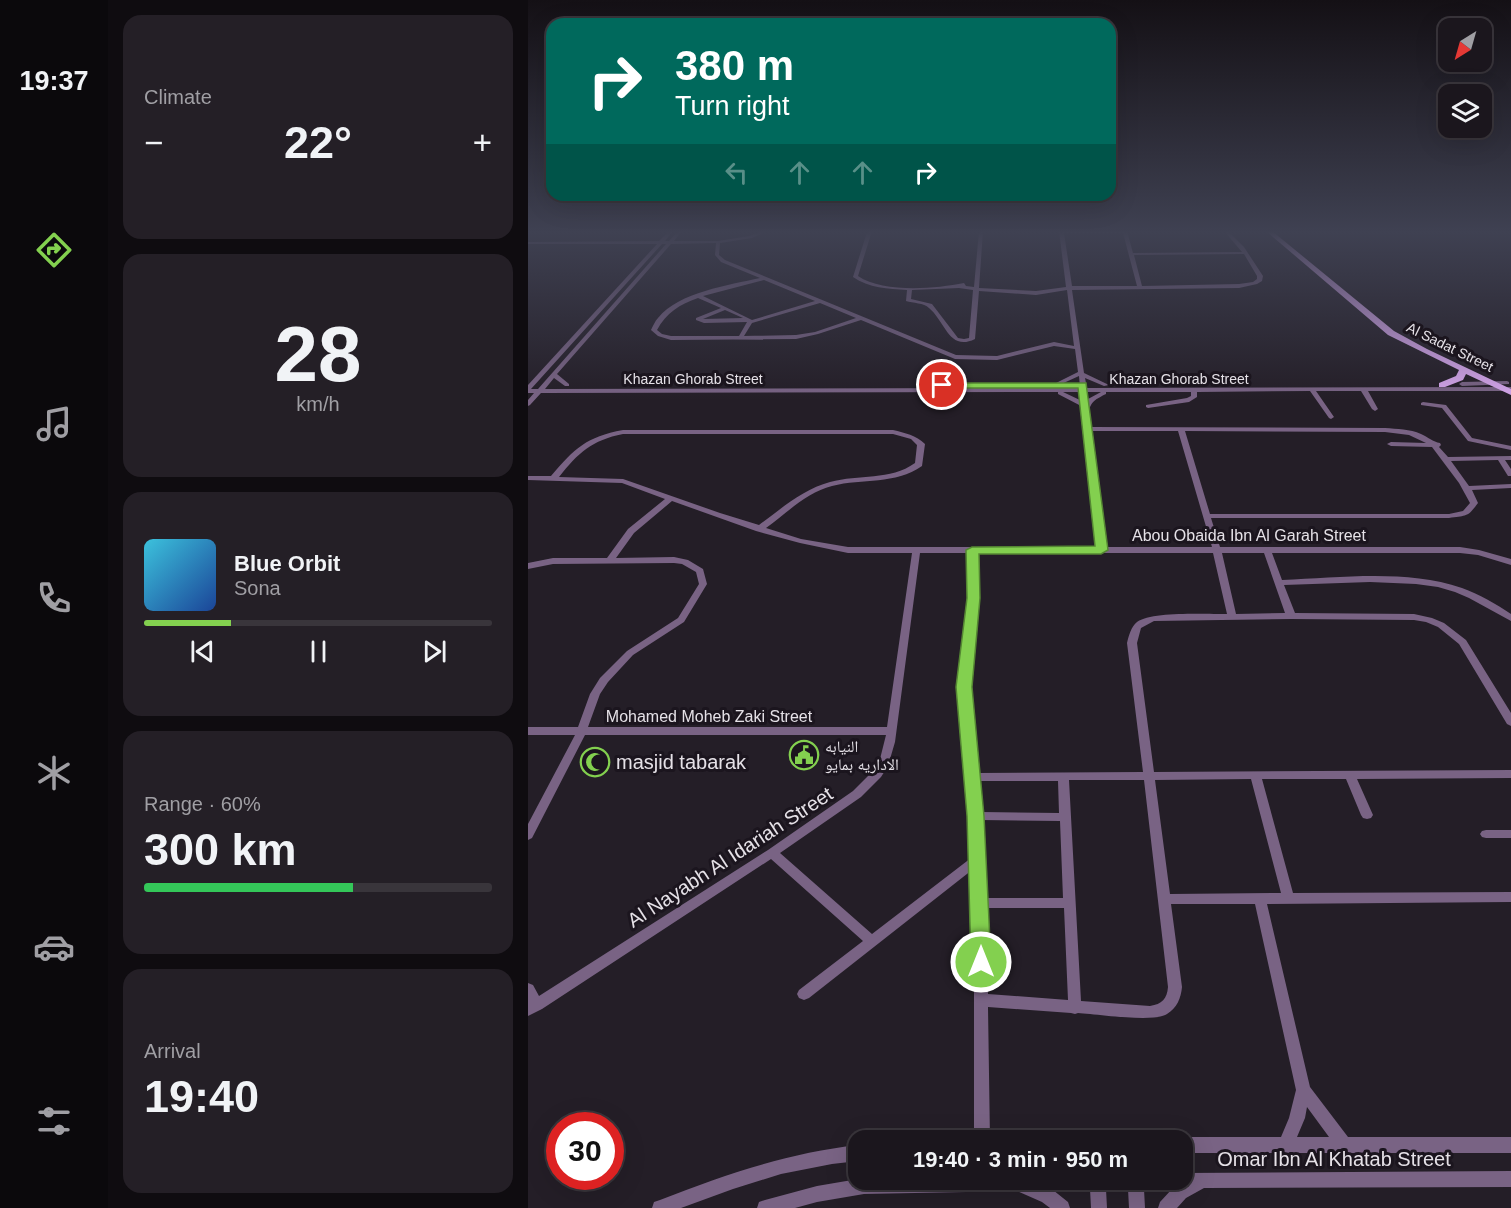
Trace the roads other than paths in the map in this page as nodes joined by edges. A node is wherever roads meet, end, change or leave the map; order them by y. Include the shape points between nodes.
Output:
1 (619, 287) edge
2 (626, 287) edge
3 (732, 287) edge
4 (789, 287) edge
5 (900, 287) edge
6 (925, 287) edge
7 (965, 287) edge
8 (1113, 287) edge
9 (1336, 287) edge
10 (1349, 287) edge
11 (910, 288) junction
12 (1069, 288) junction
13 (978, 290) junction
14 (699, 296) junction
15 (822, 301) junction
16 (726, 308) junction
17 (863, 318) junction
18 (750, 321) junction
19 (740, 338) junction
20 (1077, 348) junction
21 (1463, 370) junction
22 (1080, 373) junction
23 (553, 374) junction
24 (1106, 385) junction
25 (1442, 385) junction
26 (1493, 387) junction
27 (529, 388) edge
28 (542, 388) junction
29 (565, 388) junction
30 (1054, 388) junction
31 (1083, 388) junction
32 (1510, 389) edge
33 (1194, 390) junction
34 (1312, 390) junction
35 (1364, 390) junction
36 (1114, 391) junction
37 (528, 404) edge
38 (1424, 404) dead end
39 (1086, 406) junction
40 (1148, 406) dead end
41 (1376, 409) dead end
42 (1331, 417) dead end
43 (1086, 429) junction
44 (1181, 431) junction
45 (1391, 444) dead end
46 (1437, 445) junction
47 (1511, 448) edge
48 (1500, 458) junction
49 (1511, 458) edge
50 (1446, 459) junction
51 (1511, 474) edge
52 (528, 478) edge
53 (554, 478) junction
54 (1511, 486) edge
55 (1467, 488) junction
56 (670, 498) junction
57 (1207, 516) junction
58 (759, 529) junction
59 (972, 550) junction
60 (1101, 550) junction
61 (1216, 550) junction
62 (1267, 550) junction
63 (916, 551) junction
64 (610, 560) junction
65 (1511, 562) edge
66 (528, 566) edge
67 (1279, 583) junction
68 (1291, 615) junction
69 (1232, 616) junction
70 (1511, 618) edge
71 (1511, 722) edge
72 (528, 731) edge
73 (582, 731) junction
74 (890, 731) junction
75 (1511, 774) edge
76 (1350, 775) junction
77 (1063, 776) junction
78 (1148, 776) junction
79 (1256, 776) junction
80 (973, 777) junction
81 (1367, 815) dead end
82 (975, 816) junction
83 (1065, 817) junction
84 (1486, 834) dead end
85 (1511, 834) edge
86 (528, 835) edge
87 (772, 853) junction
88 (978, 860) junction
89 (1511, 897) edge
90 (1288, 898) junction
91 (1164, 899) junction
92 (1260, 899) junction
93 (980, 903) junction
94 (1069, 903) junction
95 (872, 941) junction
96 (528, 989) edge
97 (804, 994) dead end
98 (981, 1000) junction
99 (532, 1008) edge
100 (1076, 1008) junction
101 (1303, 1090) junction
102 (981, 1130) edge
103 (1193, 1145) edge
104 (1286, 1145) junction
105 (1344, 1145) junction
106 (1511, 1145) edge
107 (848, 1154) edge
108 (1511, 1179) edge
109 (1193, 1180) edge
110 (1204, 1180) junction
111 (848, 1189) edge
112 (1034, 1190) edge
113 (1098, 1190) edge
114 (1136, 1190) edge
115 (660, 1208) edge
116 (765, 1208) edge
117 (1062, 1208) edge
118 (1099, 1208) edge
119 (1137, 1208) edge
120 (1166, 1208) edge

1 - 27 street
2 - 23 street
3 - 14 street
4 - 15 street
5 - 11 street
6 - 11 street
7 - 13 street
8 - 12 street
9 - 21 main road, Al Sadat Street via 1382,326
10 - 32 main road, Al Sadat Street via 1395,325
11 - 13 street via 908,300 930,305 954,338 964,341 974,337
12 - 13 street via 1036,293
12 - 20 street
14 - 16 street
14 - 19 street via 664,312 656,332 671,338
15 - 17 street
15 - 18 street
16 - 18 street
16 - 18 street via 698,319
17 - 19 street via 806,335
17 - 20 street via 961,358 997,358 1054,344
18 - 19 street
20 - 22 street
21 - 25 main road via 1460,378
21 - 26 main road, Al Sadat Street
22 - 24 street
22 - 30 street
22 - 31 street
23 - 28 street
23 - 29 street
24 - 25 street, Khazan Ghorab Street
24 - 31 street, Khazan Ghorab Street
25 - 26 street, Khazan Ghorab Street
26 - 32 main road, Al Sadat Street
26 - 35 street, Khazan Ghorab Street
27 - 28 street, Khazan Ghorab Street
28 - 29 street, Khazan Ghorab Street
28 - 37 street
29 - 30 street, Khazan Ghorab Street
29 - 37 street
30 - 31 street, Khazan Ghorab Street
30 - 39 street
31 - 36 street, Khazan Ghorab Street
31 - 39 street
33 - 34 street, Khazan Ghorab Street
33 - 36 street, Khazan Ghorab Street
33 - 40 street via 1195,395 1189,400
34 - 35 street, Khazan Ghorab Street
34 - 42 street
35 - 41 street
36 - 39 street via 1092,398
38 - 47 street via 1444,406 1470,440
39 - 43 street
43 - 44 street
43 - 60 street
44 - 46 street via 1396,431 1418,435
44 - 57 street
45 - 46 street
46 - 50 street
48 - 49 street
48 - 50 street
48 - 51 street
50 - 55 street
52 - 53 street, Abou Obaida Ibn Al Garah Street
53 - 56 street, Abou Obaida Ibn Al Garah Street via 623,482
53 - 58 street via 586,443 622,432 893,432 908,435 921,444 919,464 914,468 897,475 821,487
54 - 55 street
55 - 57 street via 1474,503 1472,508 1449,516
56 - 58 street, Abou Obaida Ibn Al Garah Street
56 - 64 street via 631,531
57 - 61 street
58 - 63 street, Abou Obaida Ibn Al Garah Street via 824,547
59 - 60 street, Abou Obaida Ibn Al Garah Street
59 - 63 street, Abou Obaida Ibn Al Garah Street
59 - 80 street via 974,598 964,687
60 - 61 street, Abou Obaida Ibn Al Garah Street
61 - 62 street, Abou Obaida Ibn Al Garah Street
61 - 69 street
62 - 65 street, Abou Obaida Ibn Al Garah Street via 1460,550
62 - 67 street
63 - 74 street, Al Nayabh Al Idariah Street
64 - 66 street via 553,561
64 - 73 street via 685,562 700,571 704,584 681,620 630,653 604,680
67 - 68 street
67 - 70 street via 1426,583 1467,594
68 - 69 street
68 - 71 street via 1414,617 1441,625 1463,642
69 - 78 street via 1154,618 1144,621 1133,632
72 - 73 street, Mohamed Moheb Zaki Street
73 - 74 street, Mohamed Moheb Zaki Street
73 - 86 street
74 - 87 street, Al Nayabh Al Idariah Street via 884,763 868,784
75 - 76 street
76 - 79 street
76 - 81 street
77 - 78 street
77 - 80 street
77 - 83 street
78 - 79 street
78 - 91 street
79 - 90 street
80 - 82 street
82 - 83 street
82 - 88 street
83 - 94 street
84 - 85 street
87 - 95 street
87 - 99 street, Al Nayabh Al Idariah Street
88 - 93 street
88 - 95 street
89 - 90 street
90 - 92 street
91 - 92 street
91 - 100 street via 1176,992 1172,1003 1156,1011
92 - 101 street
93 - 94 street
93 - 98 street
94 - 100 street
95 - 97 street
96 - 99 street
98 - 100 street
98 - 102 street
101 - 104 street
101 - 105 street
103 - 104 street, Omar Ibn Al Khatab Street
104 - 105 street, Omar Ibn Al Khatab Street
105 - 106 street, Omar Ibn Al Khatab Street
107 - 115 street via 773,1166
108 - 110 street, Omar Ibn Al Khatab Street
109 - 110 street, Omar Ibn Al Khatab Street
110 - 120 street via 1180,1192
111 - 116 street, Omar Ibn Al Khatab Street
112 - 117 street
113 - 118 street
114 - 119 street

